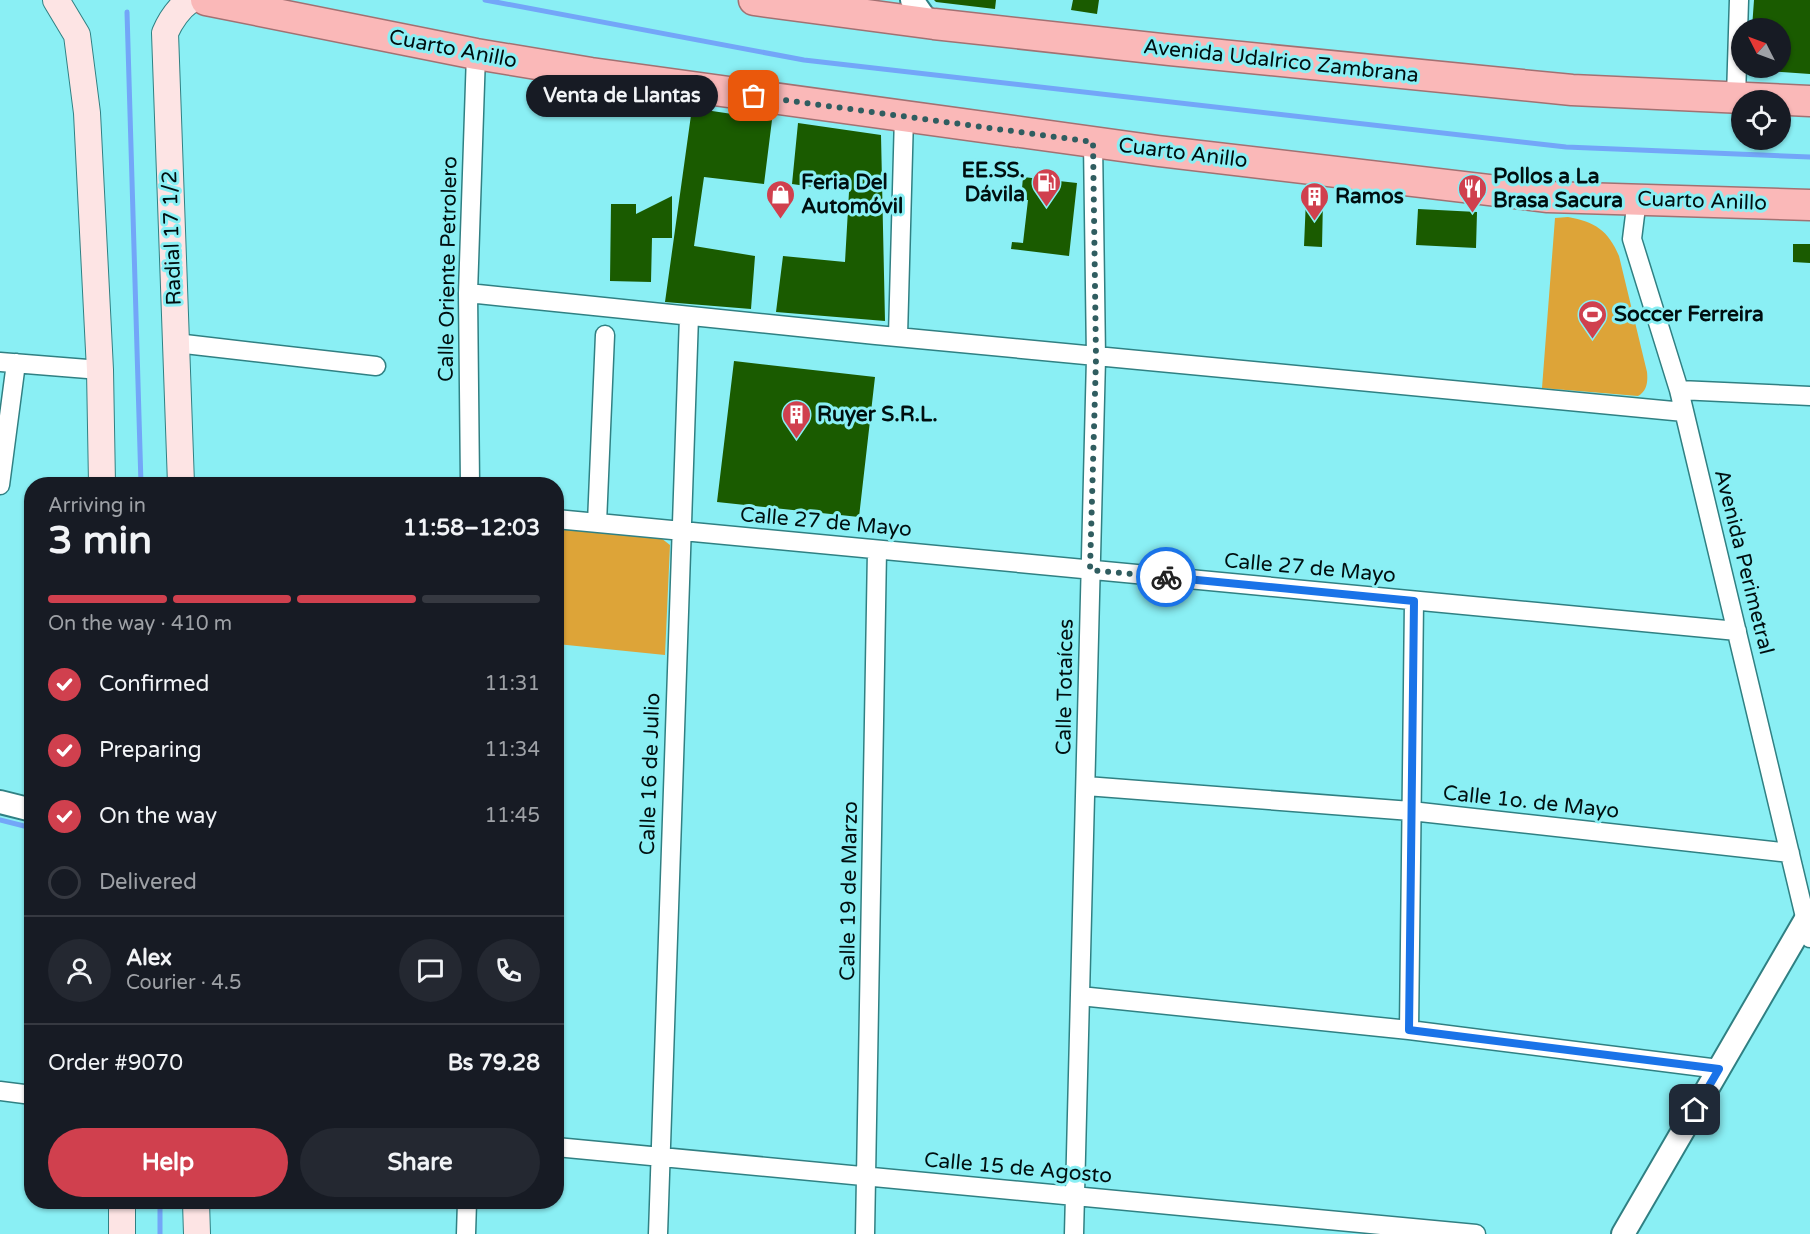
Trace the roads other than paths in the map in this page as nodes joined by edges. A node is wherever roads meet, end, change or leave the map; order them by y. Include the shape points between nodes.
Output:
1 (56, 0) edge
2 (190, 0) edge
3 (206, 0) edge
4 (754, 0) edge
5 (912, 0) edge
6 (1739, 0) edge
7 (286, 8) edge
8 (892, 9) edge
9 (934, 24) junction
10 (476, 54) junction
11 (1736, 90) edge
12 (1731, 97) edge
13 (1791, 100) edge
14 (1810, 101) edge
15 (904, 117) junction
16 (1093, 142) junction
17 (1637, 199) junction
18 (1810, 205) edge
19 (468, 293) junction
20 (689, 316) junction
21 (605, 335) dead end
22 (898, 336) junction
23 (176, 344) junction
24 (1096, 358) junction
25 (8, 363) edge
26 (376, 366) dead end
27 (100, 370) junction
28 (1679, 390) junction
29 (1810, 396) edge
30 (1684, 412) junction
31 (102, 477) edge
32 (186, 477) edge
33 (470, 477) edge
34 (0, 485) edge
35 (564, 520) edge
36 (597, 523) junction
37 (681, 531) junction
38 (877, 550) junction
39 (1090, 570) junction
40 (1414, 601) junction
41 (1737, 631) junction
42 (1086, 786) junction
43 (0, 802) edge
44 (24, 808) edge
45 (1412, 811) junction
46 (1791, 854) junction
47 (1809, 923) edge
48 (1080, 996) junction
49 (1409, 1030) junction
50 (1719, 1069) junction
51 (0, 1091) edge
52 (24, 1094) edge
53 (564, 1148) edge
54 (660, 1157) junction
55 (866, 1177) junction
56 (1075, 1196) junction
57 (122, 1209) edge
58 (196, 1209) edge
59 (467, 1209) edge
60 (122, 1234) edge
61 (197, 1234) edge
62 (466, 1234) edge
63 (658, 1234) edge
64 (865, 1234) edge
65 (1074, 1234) edge
66 (1476, 1234) edge
67 (1623, 1234) edge

1 - 27 main road via 77,35 87,113
2 - 23 main road, Radial 17 1/2 via 171,19 165,33
3 - 7 highway, Cuarto Anillo
4 - 8 highway, Avenida Udalrico Zambrana
5 - 9 street
6 - 11 street
7 - 10 highway, Cuarto Anillo
8 - 9 highway, Avenida Udalrico Zambrana
9 - 12 highway, Avenida Udalrico Zambrana via 1560,88
10 - 15 highway, Cuarto Anillo
10 - 19 street, Calle Oriente Petrolero
13 - 14 highway, Avenida Udalrico Zambrana
15 - 16 highway, Cuarto Anillo
15 - 22 street
16 - 17 highway, Cuarto Anillo via 1548,197
16 - 24 street, Calle Totaíces
17 - 18 highway, Cuarto Anillo
17 - 28 street, Avenida Perimetral via 1632,239
19 - 20 street
19 - 33 street, Calle Oriente Petrolero
20 - 22 street
20 - 37 street, Calle 16 de Julio
21 - 36 street
22 - 24 street
23 - 26 street
23 - 32 main road, Radial 17 1/2
24 - 30 street
24 - 39 street, Calle Totaíces
25 - 27 street
25 - 34 street
27 - 31 main road
28 - 29 street
28 - 30 street, Avenida Perimetral
30 - 41 street, Avenida Perimetral
35 - 36 street, Calle 27 de Mayo
36 - 37 street, Calle 27 de Mayo
37 - 38 street, Calle 27 de Mayo
37 - 54 street, Calle 16 de Julio
38 - 39 street, Calle 27 de Mayo
38 - 55 street, Calle 19 de Marzo
39 - 40 street, Calle 27 de Mayo
39 - 42 street, Calle Totaíces
40 - 41 street, Calle 27 de Mayo
40 - 45 street
41 - 46 street, Avenida Perimetral
42 - 45 street, Calle 1o. de Mayo
42 - 48 street, Calle Totaíces
43 - 44 street
45 - 46 street, Calle 1o. de Mayo
45 - 49 street
46 - 47 street, Avenida Perimetral
47 - 50 street
48 - 49 street
48 - 56 street, Calle Totaíces
49 - 50 street
50 - 67 street
51 - 52 street
53 - 54 street, Calle 15 de Agosto
54 - 55 street, Calle 15 de Agosto
54 - 63 street, Calle 16 de Julio
55 - 56 street, Calle 15 de Agosto
55 - 64 street, Calle 19 de Marzo
56 - 65 street, Calle Totaíces
56 - 66 street, Calle 15 de Agosto
57 - 60 main road
58 - 61 main road
59 - 62 street

